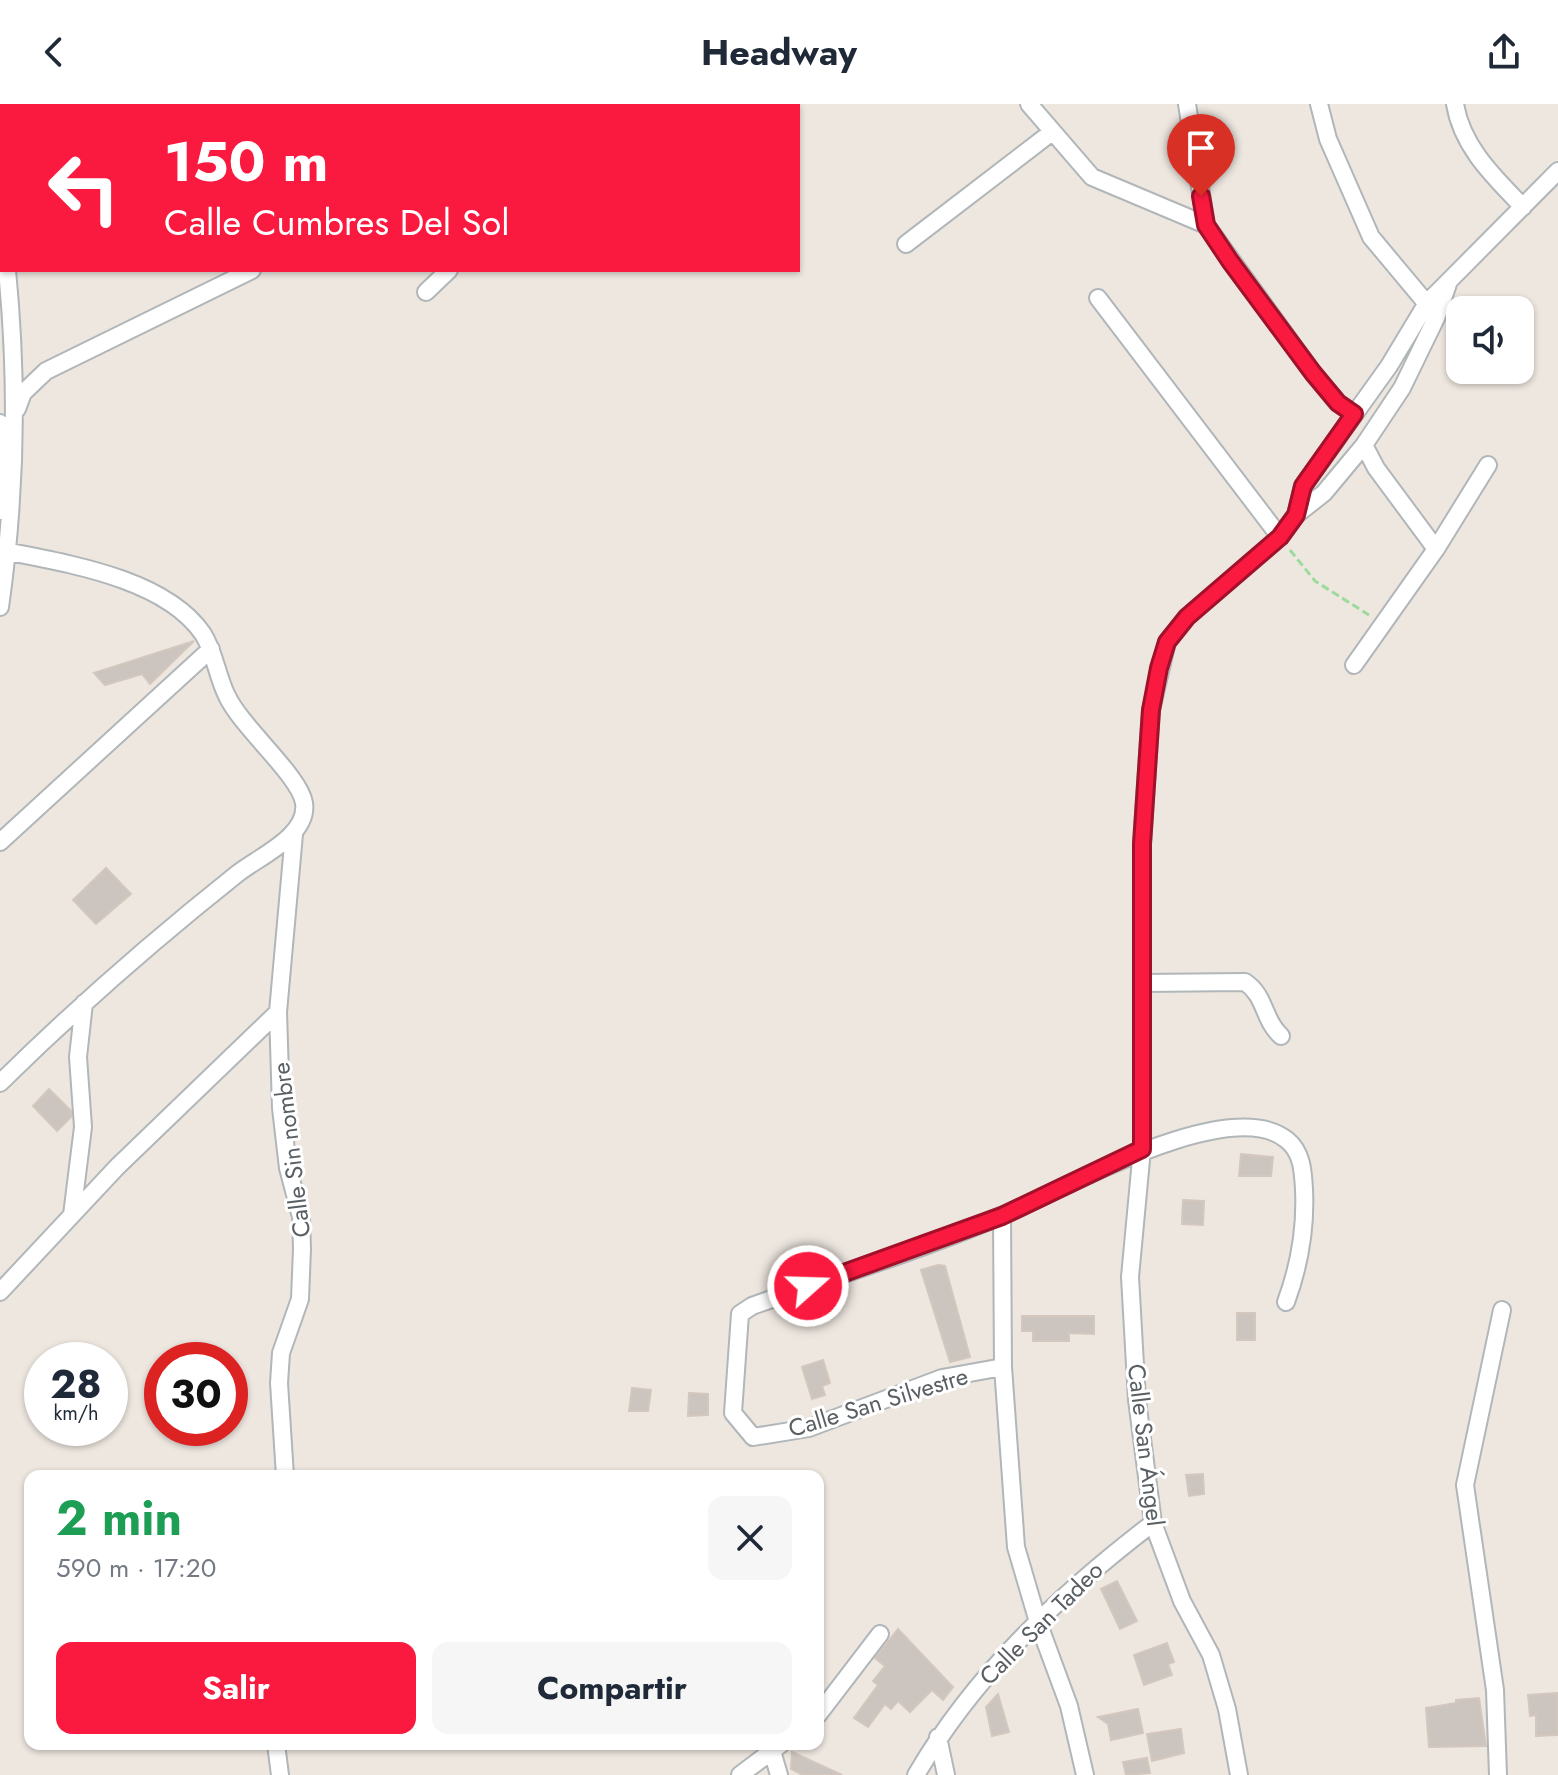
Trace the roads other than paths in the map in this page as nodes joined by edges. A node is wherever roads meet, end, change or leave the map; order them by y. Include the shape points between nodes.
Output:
1 (1029, 104) edge
2 (1187, 104) edge
3 (1319, 104) edge
4 (1455, 104) edge
5 (1052, 132) junction
6 (1558, 171) edge
7 (1523, 207) junction
8 (1206, 225) junction
9 (906, 244) dead end
10 (7, 272) edge
11 (248, 272) edge
12 (447, 272) edge
13 (426, 292) dead end
14 (1098, 298) dead end
15 (1432, 310) junction
16 (1354, 414) junction
17 (7, 419) edge
18 (1364, 445) junction
19 (1488, 465) dead end
20 (0, 511) edge
21 (1296, 515) junction
22 (1280, 537) junction
23 (1436, 549) junction
24 (3, 550) edge
25 (0, 607) edge
26 (211, 649) junction
27 (1354, 665) dead end
28 (294, 834) junction
29 (0, 842) edge
30 (1142, 983) junction
31 (84, 1003) junction
32 (278, 1012) junction
33 (1281, 1036) dead end
34 (0, 1083) edge
35 (1142, 1149) junction
36 (72, 1215) junction
37 (1002, 1216) junction
38 (0, 1292) edge
39 (1286, 1302) dead end
40 (1502, 1310) dead end
41 (1003, 1367) junction
42 (285, 1470) edge
43 (1153, 1523) junction
44 (1038, 1622) junction
45 (880, 1634) dead end
46 (824, 1707) edge
47 (938, 1737) junction
48 (277, 1750) edge
49 (773, 1750) edge
50 (776, 1750) edge
51 (280, 1775) edge
52 (740, 1775) edge
53 (779, 1775) edge
54 (916, 1775) edge
55 (946, 1775) edge
56 (1085, 1775) edge
57 (1239, 1775) edge
58 (1498, 1775) edge

1 - 5 street
2 - 8 street
3 - 15 street via 1328,139 1371,237
4 - 7 street via 1462,133
5 - 8 street via 1092,177
5 - 9 street
6 - 7 street
7 - 15 street via 1448,284
8 - 16 street via 1313,373
10 - 17 street via 14,329
11 - 17 street via 46,371
12 - 13 street
14 - 22 street
15 - 16 street
15 - 18 street via 1402,388
16 - 21 street via 1303,486
17 - 20 street
17 - 24 street via 12,495
18 - 21 street via 1324,493
18 - 23 street
19 - 23 street
21 - 22 street, Calle San Ángel
22 - 30 street, Calle San Ángel via 1187,617 1167,642 1151,710 1142,844
23 - 27 street
24 - 25 street
24 - 26 street via 92,569 147,591 191,618
26 - 28 street, Calle Sin nombre via 227,695 247,728 302,794 304,813
26 - 29 street
28 - 31 street via 185,915
28 - 32 street, Calle Sin nombre
30 - 33 street via 1245,982 1258,990
30 - 35 street, Calle San Ángel
31 - 34 street
31 - 36 street via 78,1057 83,1127
32 - 36 street
32 - 42 street, Calle Sin nombre via 281,1108 302,1249 300,1299 281,1353
35 - 37 street
35 - 39 street via 1224,1131 1258,1129 1287,1140 1302,1167 1305,1214 1301,1256
35 - 43 street, Calle San Ángel via 1130,1277 1137,1400
36 - 38 street
37 - 41 street
37 - 41 street, Calle San Silvestre via 740,1314 733,1413 753,1437 809,1428 942,1378
40 - 58 street via 1465,1485 1495,1690
41 - 44 street via 1016,1547
43 - 44 street, Calle San Tadeo
43 - 57 street, Calle San Ángel via 1182,1601 1211,1655
44 - 47 street, Calle San Tadeo via 992,1667
44 - 56 street via 1069,1706
45 - 46 street
47 - 54 street, Calle San Tadeo
47 - 55 street
48 - 51 street
49 - 52 street
50 - 53 street

